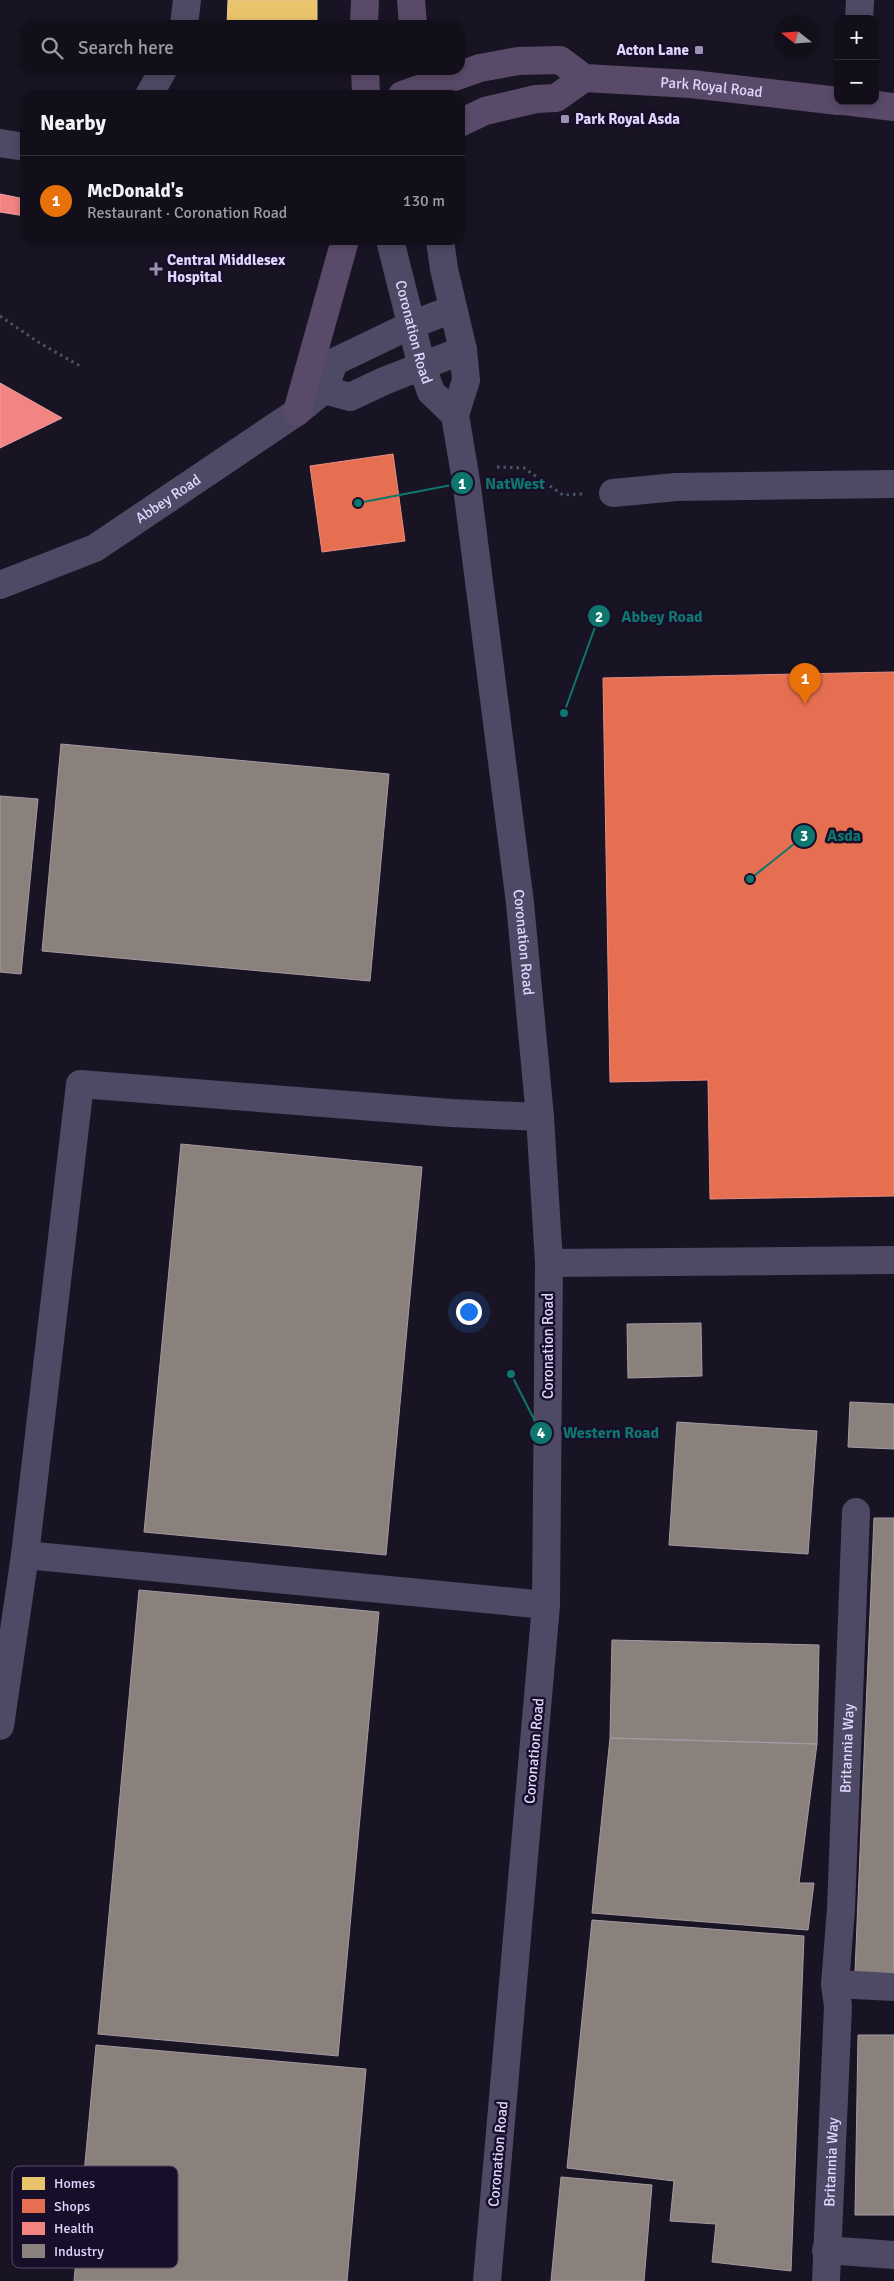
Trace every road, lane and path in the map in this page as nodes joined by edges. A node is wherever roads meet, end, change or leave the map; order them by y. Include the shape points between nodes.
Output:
1 (187, 0) edge
2 (365, 0) edge
3 (411, 0) edge
4 (860, 0) edge
5 (859, 15) edge
6 (185, 20) edge
7 (364, 20) edge
8 (413, 20) edge
9 (465, 72) edge
10 (365, 75) edge
11 (455, 75) edge
12 (584, 78) junction
13 (413, 87) edge
14 (366, 90) edge
15 (834, 100) edge
16 (876, 105) edge
17 (894, 107) edge
18 (465, 121) edge
19 (0, 143) edge
20 (20, 145) edge
21 (344, 245) edge
22 (391, 245) edge
23 (441, 245) edge
24 (452, 309) junction
25 (0, 316) edge
26 (412, 325) junction
27 (463, 350) junction
28 (80, 366) dead end
29 (422, 367) junction
30 (324, 390) junction
31 (297, 412) junction
32 (454, 415) junction
33 (495, 467) dead end
34 (894, 484) edge
35 (613, 493) joint
36 (0, 585) edge
37 (540, 1117) junction
38 (894, 1260) edge
39 (549, 1263) junction
40 (856, 1512) dead end
41 (25, 1555) junction
42 (546, 1605) junction
43 (0, 1726) edge
44 (835, 1984) junction
45 (894, 1987) edge
46 (826, 2250) junction
47 (894, 2255) edge
48 (487, 2281) edge
49 (826, 2281) edge

1 - 6 street
2 - 7 main road
3 - 8 main road
4 - 5 street
9 - 12 main road via 518,61 560,60
10 - 14 main road
11 - 13 main road
12 - 15 main road, Park Royal Road via 691,84
12 - 18 main road via 556,98 536,99 485,111
16 - 17 main road, Park Royal Road
19 - 20 street
21 - 31 main road
22 - 26 street, Coronation Road
23 - 24 street, Coronation Road
24 - 26 street
24 - 27 street, Coronation Road
25 - 28 path
26 - 29 street, Coronation Road
26 - 30 street via 334,362
27 - 29 street
27 - 32 street, Coronation Road via 466,380
29 - 30 street via 350,397
29 - 32 street, Coronation Road via 431,392
30 - 31 street, Abbey Road
31 - 36 street, Abbey Road via 95,548
32 - 37 street, Coronation Road via 468,487 519,893
33 - 35 path via 524,468 563,495
34 - 35 street via 676,487
37 - 39 street, Coronation Road
37 - 41 street via 80,1084
38 - 39 street
39 - 42 street, Coronation Road
40 - 44 street, Britannia Way via 841,1909
41 - 42 street
41 - 43 street
42 - 48 street, Coronation Road
44 - 45 street
44 - 46 street, Britannia Way via 838,2006
46 - 47 street
46 - 49 street, Britannia Way

